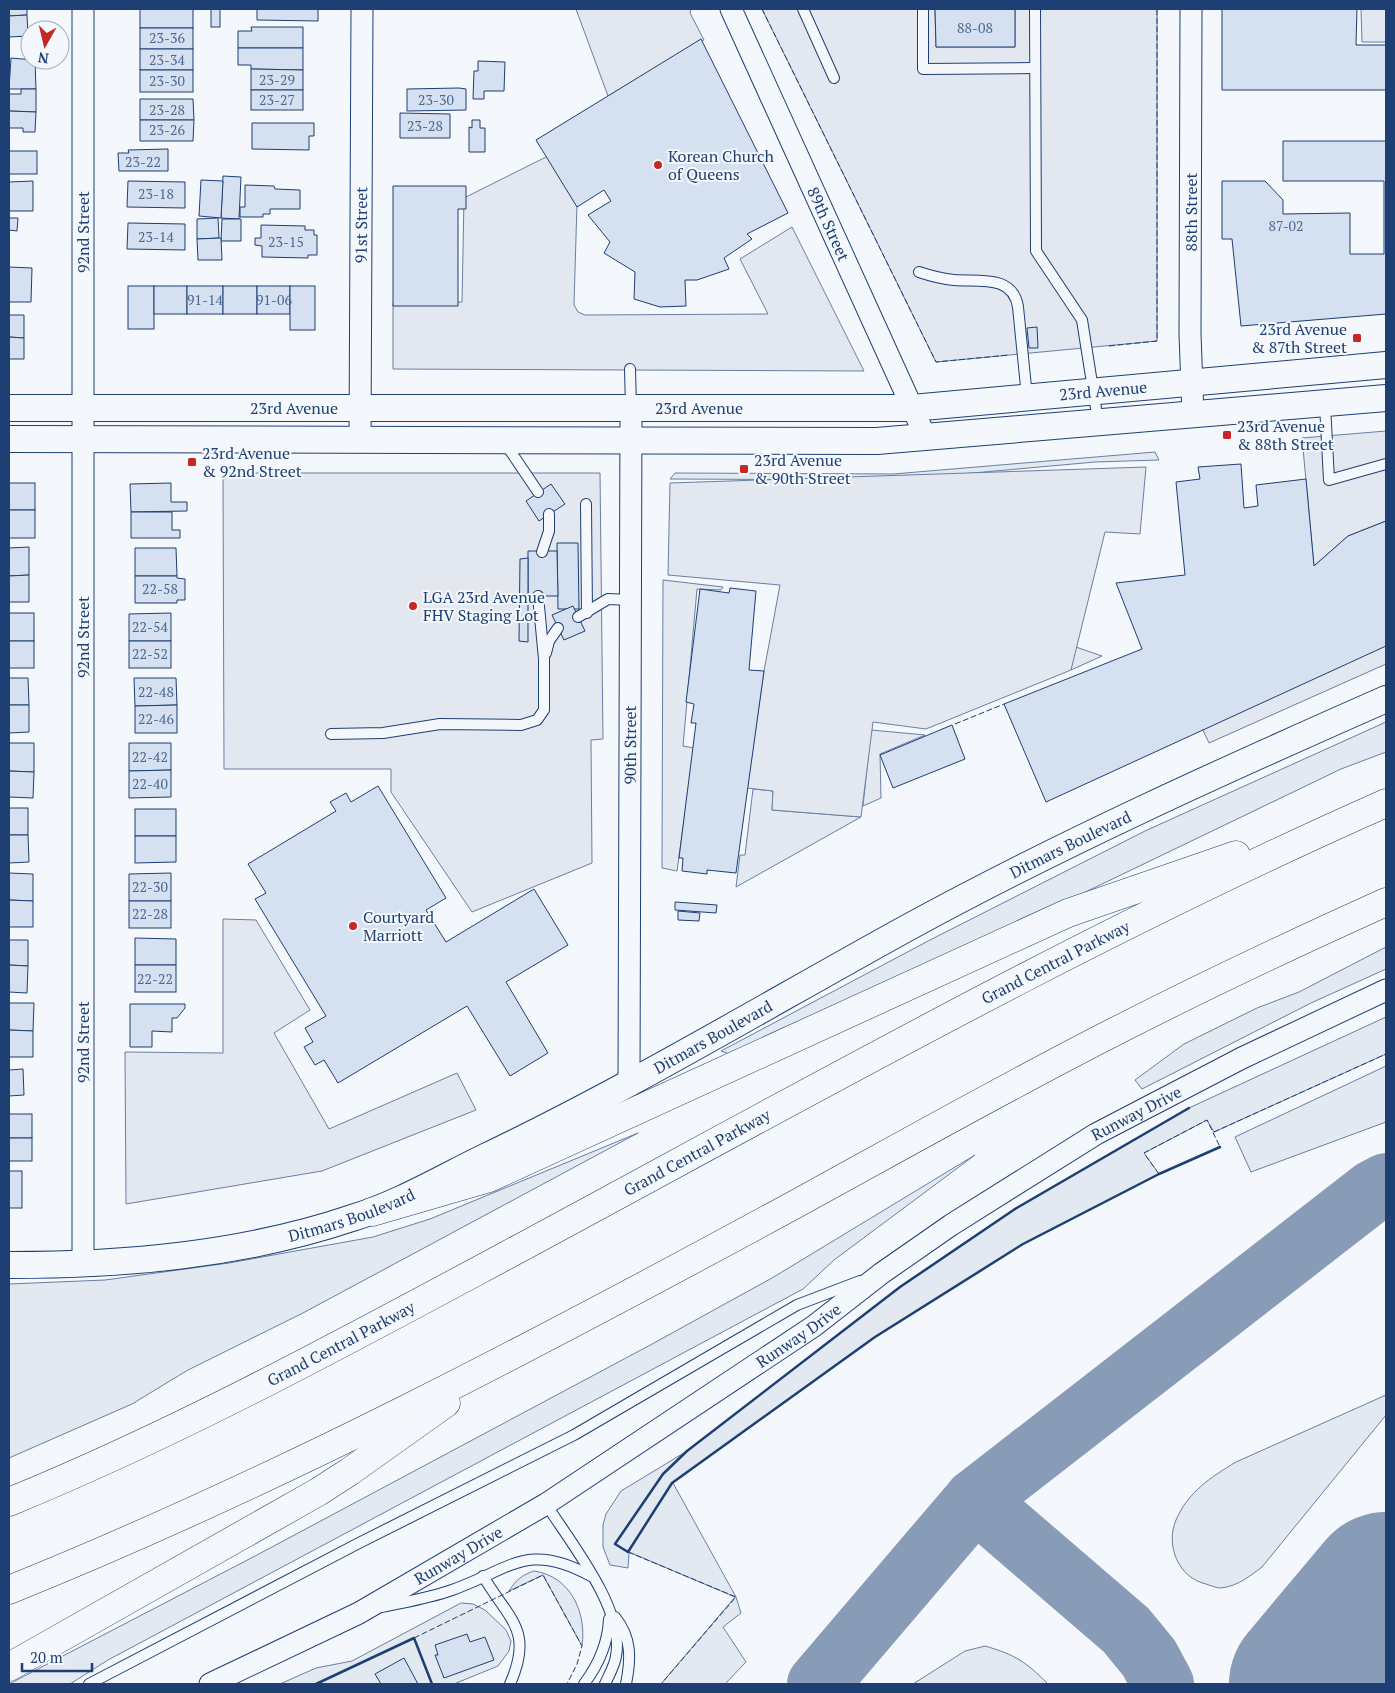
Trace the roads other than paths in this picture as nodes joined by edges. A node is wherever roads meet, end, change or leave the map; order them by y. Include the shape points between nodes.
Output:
1 (83, 9) edge
2 (362, 9) edge
3 (731, 9) edge
4 (803, 9) edge
5 (924, 9) edge
6 (1035, 9) edge
7 (1192, 9) edge
8 (1036, 68) junction
9 (834, 78) dead end
10 (919, 272) dead end
11 (1386, 365) edge
12 (630, 370) dead end
13 (1191, 382) junction
14 (1093, 392) junction
15 (1027, 398) junction
16 (1386, 398) edge
17 (1325, 404) junction
18 (9, 408) edge
19 (83, 408) junction
20 (359, 408) junction
21 (912, 408) junction
22 (632, 409) junction
23 (1193, 415) junction
24 (1098, 422) junction
25 (926, 438) junction
26 (9, 440) edge
27 (83, 440) junction
28 (360, 440) junction
29 (503, 440) junction
30 (632, 441) junction
31 (1386, 464) edge
32 (538, 492) dead end
33 (586, 504) dead end
34 (550, 514) dead end
35 (542, 552) dead end
36 (538, 596) dead end
37 (631, 600) junction
38 (558, 628) dead end
39 (544, 659) junction
40 (1386, 699) edge
41 (330, 734) dead end
42 (1383, 805) edge
43 (1386, 902) edge
44 (1386, 990) edge
45 (629, 1083) junction
46 (372, 1212) junction
47 (9, 1265) edge
48 (83, 1265) junction
49 (882, 1273) junction
50 (532, 1343) junction
51 (9, 1502) edge
52 (546, 1504) junction
53 (188, 1564) junction
54 (483, 1576) junction
55 (592, 1576) junction
56 (9, 1590) edge
57 (610, 1610) junction
58 (359, 1613) junction
59 (9, 1649) edge
60 (9, 1667) edge
61 (88, 1684) edge
62 (210, 1684) edge
63 (510, 1684) edge
64 (584, 1684) edge
65 (605, 1684) edge
66 (626, 1684) edge

1 - 19 street, 92nd Street
2 - 20 street, 91st Street
3 - 21 street, 89th Street
4 - 9 lane
5 - 8 lane via 923,69
6 - 8 lane
7 - 13 street, 88th Street
8 - 14 lane via 1036,252 1082,320
10 - 15 lane via 954,280 994,282 1014,294
11 - 13 street, 23rd Avenue
12 - 22 lane
13 - 14 street, 23rd Avenue
13 - 23 street, 88th Street
14 - 15 street, 23rd Avenue
14 - 24 lane
15 - 21 street, 23rd Avenue
16 - 17 street, 23rd Avenue
17 - 23 street, 23rd Avenue
17 - 31 lane via 1329,480
18 - 19 street, 23rd Avenue
19 - 20 street, 23rd Avenue
19 - 27 street, 92nd Street
20 - 22 street, 23rd Avenue
20 - 28 street, 91st Street
21 - 22 street, 23rd Avenue
21 - 25 street, 89th Street
22 - 30 street, 90th Street
23 - 24 street, 23rd Avenue
24 - 25 street, 23rd Avenue
25 - 30 street, 23rd Avenue
26 - 27 street, 23rd Avenue
27 - 28 street, 23rd Avenue
27 - 48 street, 92nd Street
28 - 29 street, 23rd Avenue
29 - 30 street, 23rd Avenue
29 - 32 lane
30 - 37 street, 90th Street
33 - 37 lane via 582,615 608,599
34 - 35 lane via 549,531
36 - 39 lane
37 - 45 street, 90th Street
38 - 39 lane via 549,641
39 - 41 lane via 544,710 533,722 521,725 440,724 383,733
40 - 45 street, Ditmars Boulevard via 1156,804 981,890
42 - 46 highway via 1068,913 489,1178
42 - 51 highway, Grand Central Parkway via 1224,877 1064,957 273,1380 138,1446
43 - 50 highway via 1103,1037
44 - 49 street, Runway Drive via 1234,1062 1096,1134 959,1220
45 - 46 street, Ditmars Boulevard
46 - 48 street, Ditmars Boulevard via 332,1225 249,1244 160,1258
47 - 48 street, Ditmars Boulevard
49 - 52 street, Runway Drive via 814,1326
49 - 61 lane via 797,1305 574,1435
50 - 53 highway via 334,1482
50 - 56 highway via 216,1501
52 - 55 lane
52 - 58 street, Runway Drive
53 - 59 highway
53 - 60 highway
54 - 55 lane via 522,1560 540,1558 575,1567
54 - 58 lane via 452,1590
54 - 63 lane via 520,1636 521,1654
55 - 57 lane
57 - 64 lane via 604,1648
57 - 65 lane via 617,1634 616,1655
57 - 66 lane via 628,1640 631,1661
58 - 62 street, Runway Drive

